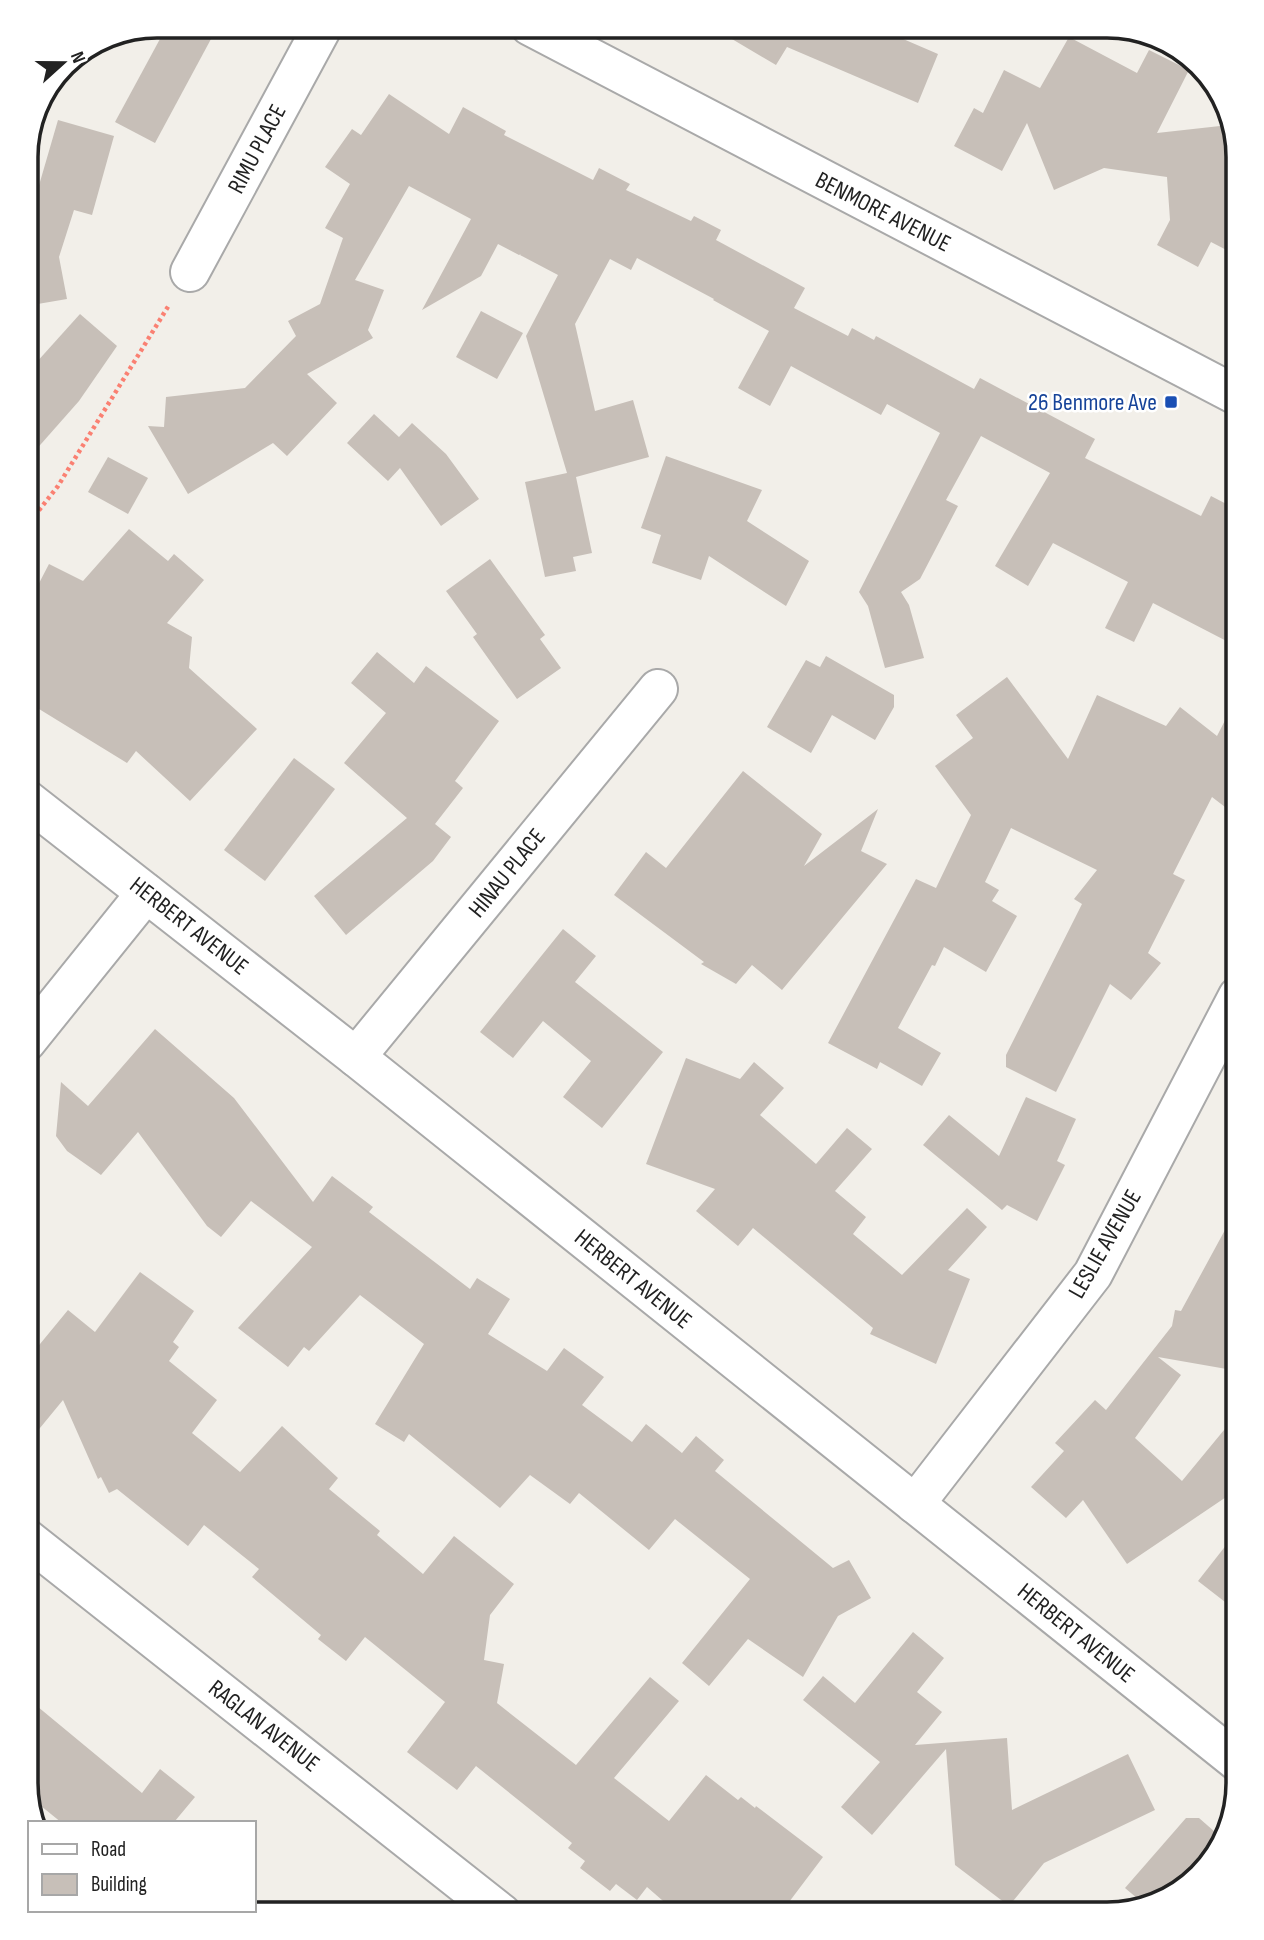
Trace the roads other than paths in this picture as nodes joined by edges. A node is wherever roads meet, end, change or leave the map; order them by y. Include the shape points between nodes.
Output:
1 (316, 38) edge
2 (554, 38) edge
3 (190, 272) road end
4 (1226, 390) edge
5 (658, 689) dead end
6 (39, 809) edge
7 (146, 893) junction
8 (1226, 1019) edge
9 (38, 1027) edge
10 (356, 1057) junction
11 (915, 1504) junction
12 (38, 1548) edge
13 (1226, 1752) edge
14 (486, 1901) edge

1 - 3 street, RIMU PLACE
2 - 4 street, BENMORE AVENUE
5 - 10 street, HINAU PLACE
6 - 7 street, HERBERT AVENUE
7 - 9 street
7 - 10 street, HERBERT AVENUE
8 - 11 street, LESLIE AVENUE via 1093,1274
10 - 11 street, HERBERT AVENUE
11 - 13 street, HERBERT AVENUE
12 - 14 street, RAGLAN AVENUE

